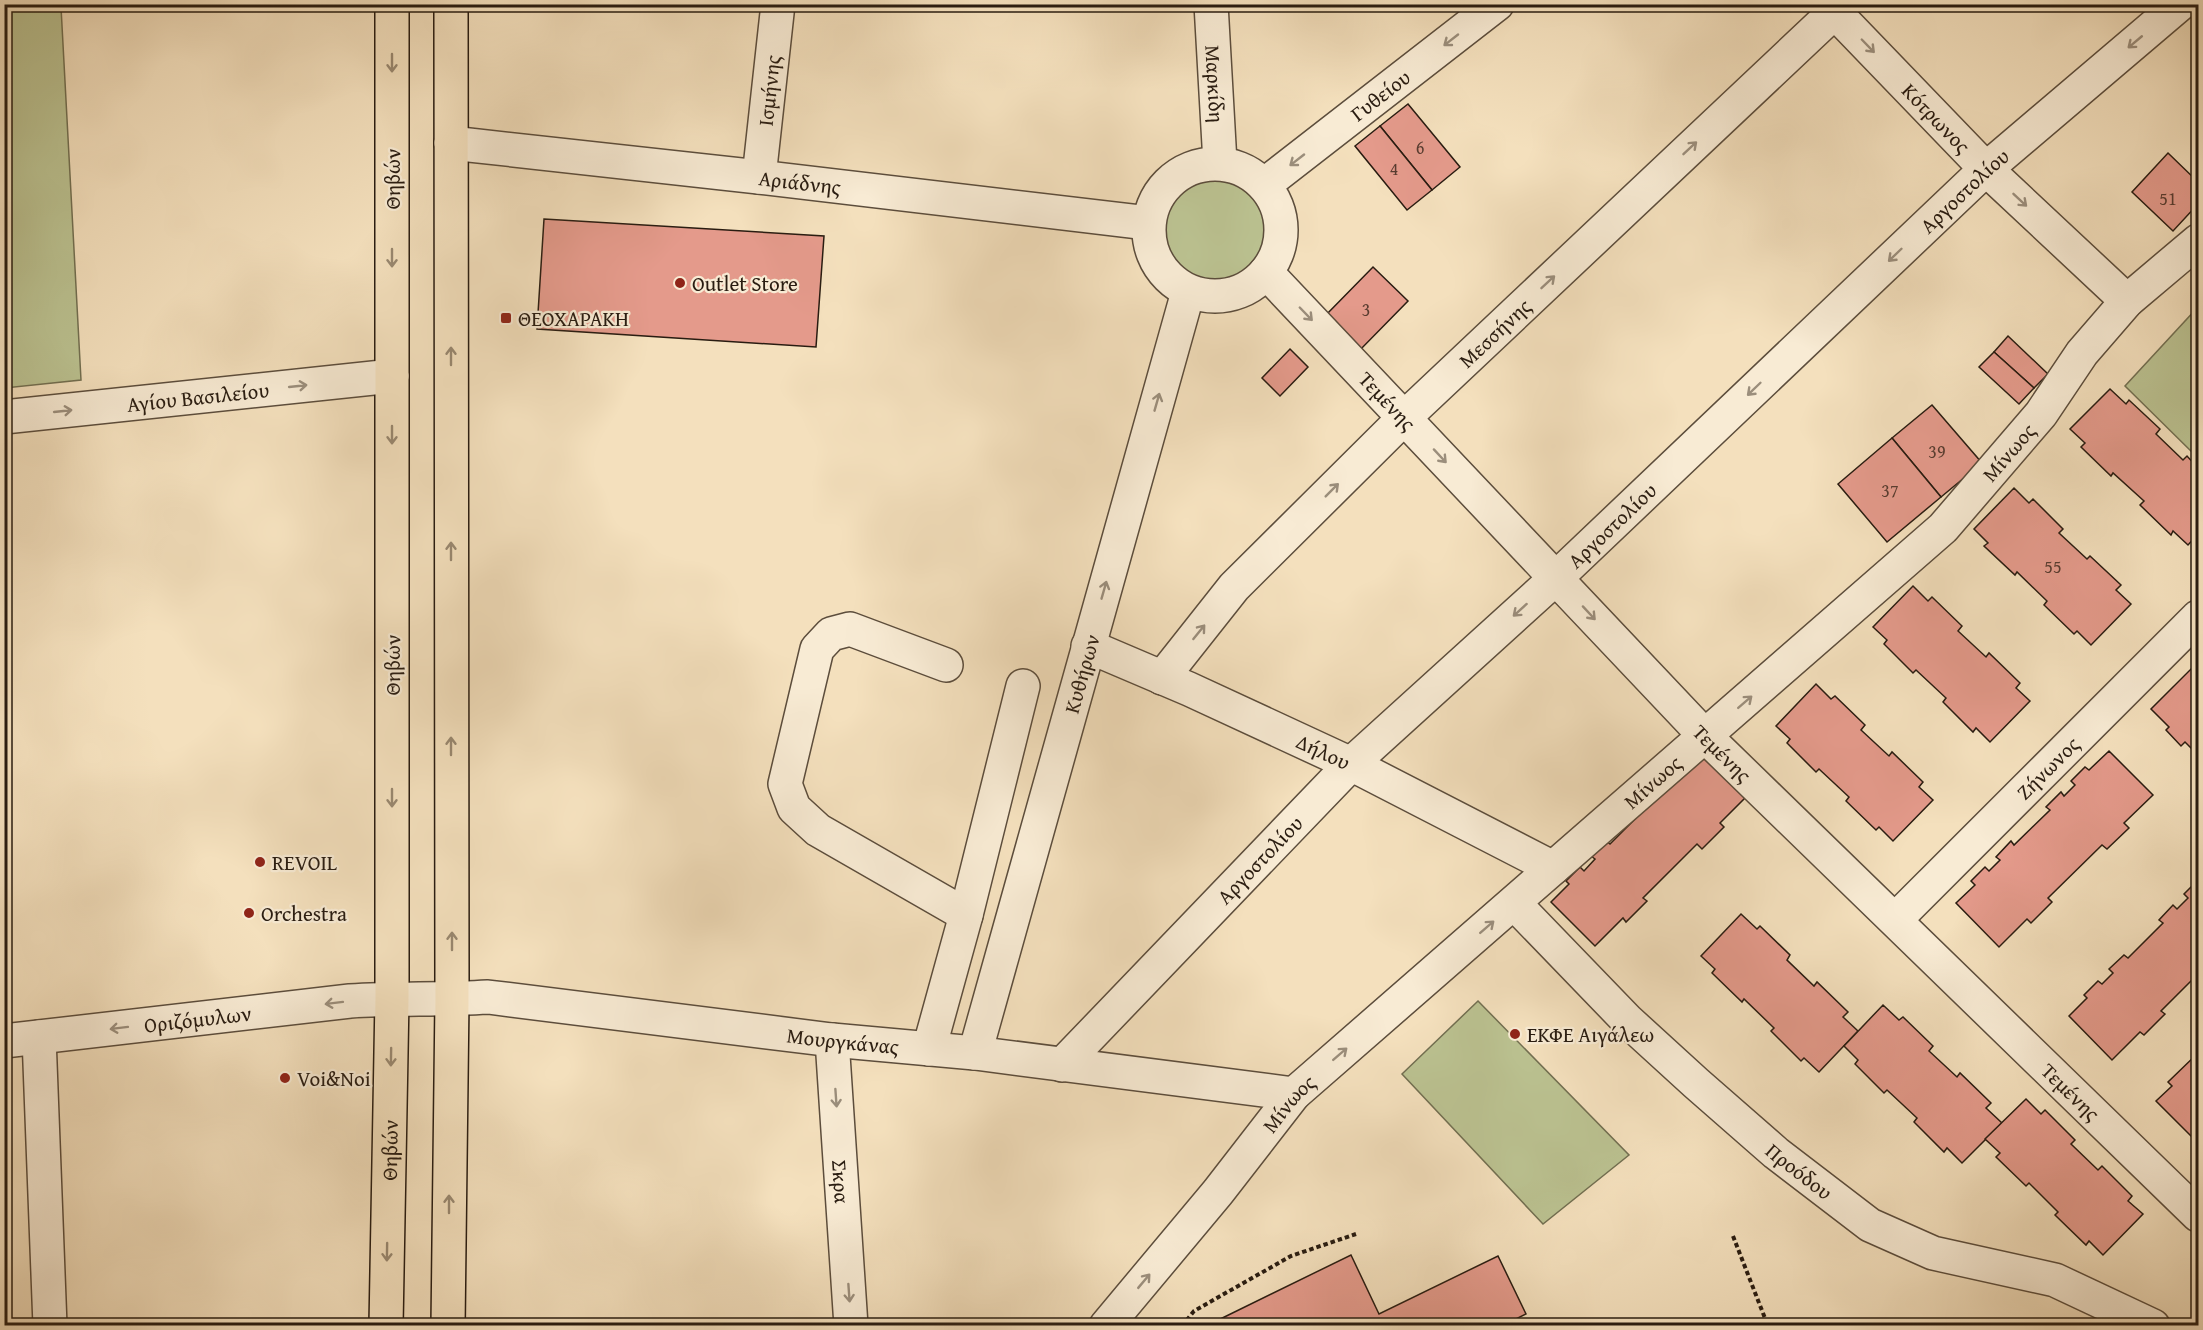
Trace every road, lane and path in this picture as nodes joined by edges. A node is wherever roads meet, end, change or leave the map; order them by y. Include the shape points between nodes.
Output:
1 (392, 4) edge
2 (451, 4) edge
3 (778, 4) edge
4 (1211, 4) edge
5 (1497, 4) edge
6 (2180, 4) edge
7 (1835, 7) edge
8 (451, 143) junction
9 (1220, 163) junction
10 (1986, 169) junction
11 (759, 177) junction
12 (1264, 185) junction
13 (1148, 223) junction
14 (2199, 240) edge
15 (1266, 272) junction
16 (1188, 292) junction
17 (2127, 301) junction
18 (392, 376) junction
19 (4, 417) edge
20 (1404, 418) junction
21 (1556, 578) junction
22 (2199, 617) edge
23 (1088, 646) junction
24 (946, 665) dead end
25 (1162, 678) junction
26 (1023, 686) dead end
27 (1706, 737) junction
28 (1351, 764) junction
29 (1553, 868) junction
30 (1514, 903) junction
31 (966, 915) junction
32 (1896, 919) junction
33 (392, 998) junction
34 (452, 999) junction
35 (39, 1037) junction
36 (832, 1040) junction
37 (4, 1041) edge
38 (929, 1049) junction
39 (975, 1053) junction
40 (1062, 1065) junction
41 (1294, 1094) junction
42 (2199, 1215) edge
43 (1356, 1234) dead end
44 (1732, 1236) dead end
45 (50, 1326) edge
46 (386, 1326) edge
47 (448, 1326) edge
48 (851, 1326) edge
49 (1106, 1326) edge
50 (1182, 1326) edge
51 (1768, 1326) edge
52 (2153, 1326) edge

1 -> 18 main road, Θηβών
2 - 8 main road
3 - 11 street, Ισμήνης
4 - 9 street, Μαρκίδη
5 -> 12 street, Γυθείου
6 -> 10 street, Αργοστολίου
7 -> 10 street, Κότρωνος
20 -> 7 street, Μεσσήνης
8 - 11 street, Αριάδνης
34 -> 8 main road
9 - 12 street via 1246,171
9 - 13 street via 1187,170 1170,181 1155,200
10 -> 17 street, Κότρωνος
10 -> 21 street, Αργοστολίου
11 - 13 street, Αριάδνης
12 - 15 street via 1275,201 1281,223 1278,250
13 - 16 street via 1149,244 1158,266
14 - 17 street, Μίνωος
15 - 16 street via 1246,289 1214,297
15 -> 20 street, Τεμένης
23 -> 16 street, Κυθήρων
27 -> 17 street, Μίνωος via 1943,528 2041,414 2082,353
19 -> 18 street, Αγίου Βασιλείου
18 -> 33 main road, Θηβών
20 -> 21 street, Τεμένης
25 -> 20 street, Μεσσήνης via 1234,587
21 -> 27 street, Τεμένης
21 -> 28 street, Αργοστολίου
22 - 32 street, Ζήνωνος
23 - 25 street, Δήλου
23 - 39 street, Κυθήρων
24 - 31 street via 850,629 831,634 817,649 785,784 794,808 818,830
25 - 28 street, Δήλου
26 - 31 street
27 - 29 street, Μίνωος
27 - 32 street, Τεμένης
28 - 29 street, Δήλου
28 - 40 street, Αργοστολίου
29 - 30 street, Μίνωος
41 -> 30 street, Μίνωος
30 - 52 street, Προόδου via 1627,1020 1696,1083 1776,1153 1870,1225 1933,1253 2055,1280
31 - 38 street
32 - 42 street, Τεμένης
33 - 34 street, Μουργκάνας
33 -> 35 street, Οριζόμυλων
33 -> 46 main road, Θηβών
34 - 36 street, Μουργκάνας via 488,997
47 -> 34 main road
35 - 37 street, Οριζόμυλων
35 - 45 street
36 - 38 street, Μουργκάνας
36 -> 48 street, Σκρα
38 - 39 street, Μουργκάνας
39 - 40 street, Μουργκάνας
40 - 41 street, Μουργκάνας
49 -> 41 street, Μίνωος
43 - 50 path via 1291,1256 1194,1311
44 - 51 path

